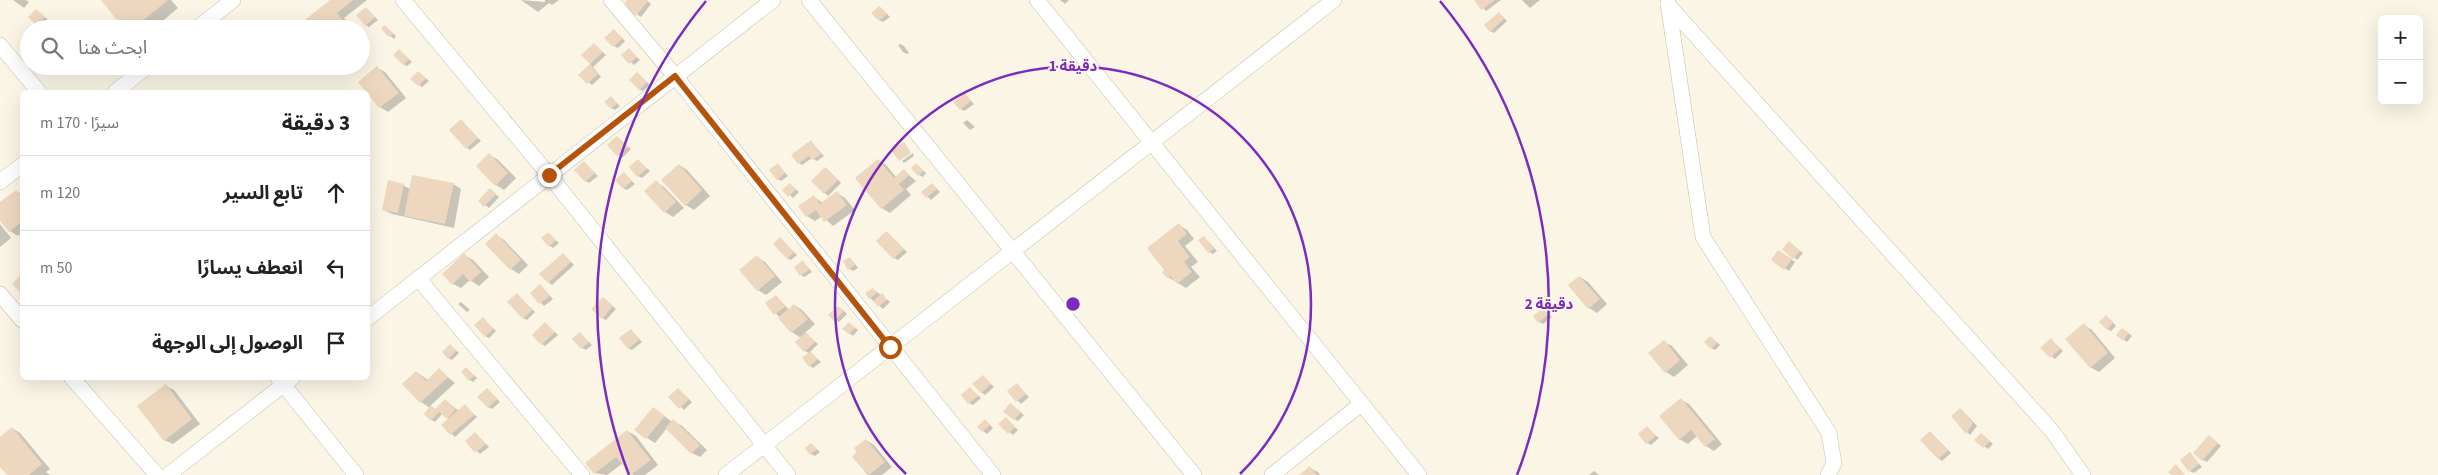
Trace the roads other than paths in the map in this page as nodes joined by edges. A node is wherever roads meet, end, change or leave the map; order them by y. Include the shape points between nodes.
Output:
1 (233, 0) edge
2 (403, 0) edge
3 (611, 0) edge
4 (773, 0) edge
5 (809, 0) edge
6 (1038, 0) edge
7 (1334, 0) edge
8 (1668, 2) edge
9 (207, 20) edge
10 (0, 45) edge
11 (20, 69) edge
12 (25, 75) edge
13 (137, 75) edge
14 (675, 76) junction
15 (37, 90) edge
16 (118, 90) edge
17 (1151, 143) junction
18 (20, 167) edge
19 (549, 175) junction
20 (0, 182) edge
21 (1011, 252) junction
22 (418, 278) junction
23 (0, 294) edge
24 (370, 316) edge
25 (20, 318) edge
26 (890, 347) junction
27 (74, 380) edge
28 (284, 380) edge
29 (1361, 404) junction
30 (764, 445) junction
31 (1832, 473) edge
32 (157, 475) edge
33 (168, 475) edge
34 (356, 475) edge
35 (582, 475) edge
36 (726, 475) edge
37 (788, 475) edge
38 (993, 475) edge
39 (1194, 475) edge
40 (1272, 475) edge
41 (1419, 475) edge
42 (2083, 475) edge

1 - 9 street
2 - 19 street
3 - 14 street
4 - 14 street
5 - 21 street
6 - 17 street
7 - 17 street
8 - 31 street via 1703,237 1829,433 1834,463
8 - 42 street via 2052,431
10 - 11 street
12 - 15 street
13 - 16 street
14 - 19 street
14 - 26 street
17 - 21 street
17 - 29 street
18 - 20 street
19 - 22 street
19 - 30 street
21 - 26 street
21 - 39 street
22 - 24 street
22 - 35 street
23 - 25 street
26 - 30 street
26 - 38 street
27 - 32 street
28 - 33 street
28 - 34 street
29 - 40 street
29 - 41 street
30 - 36 street
30 - 37 street

